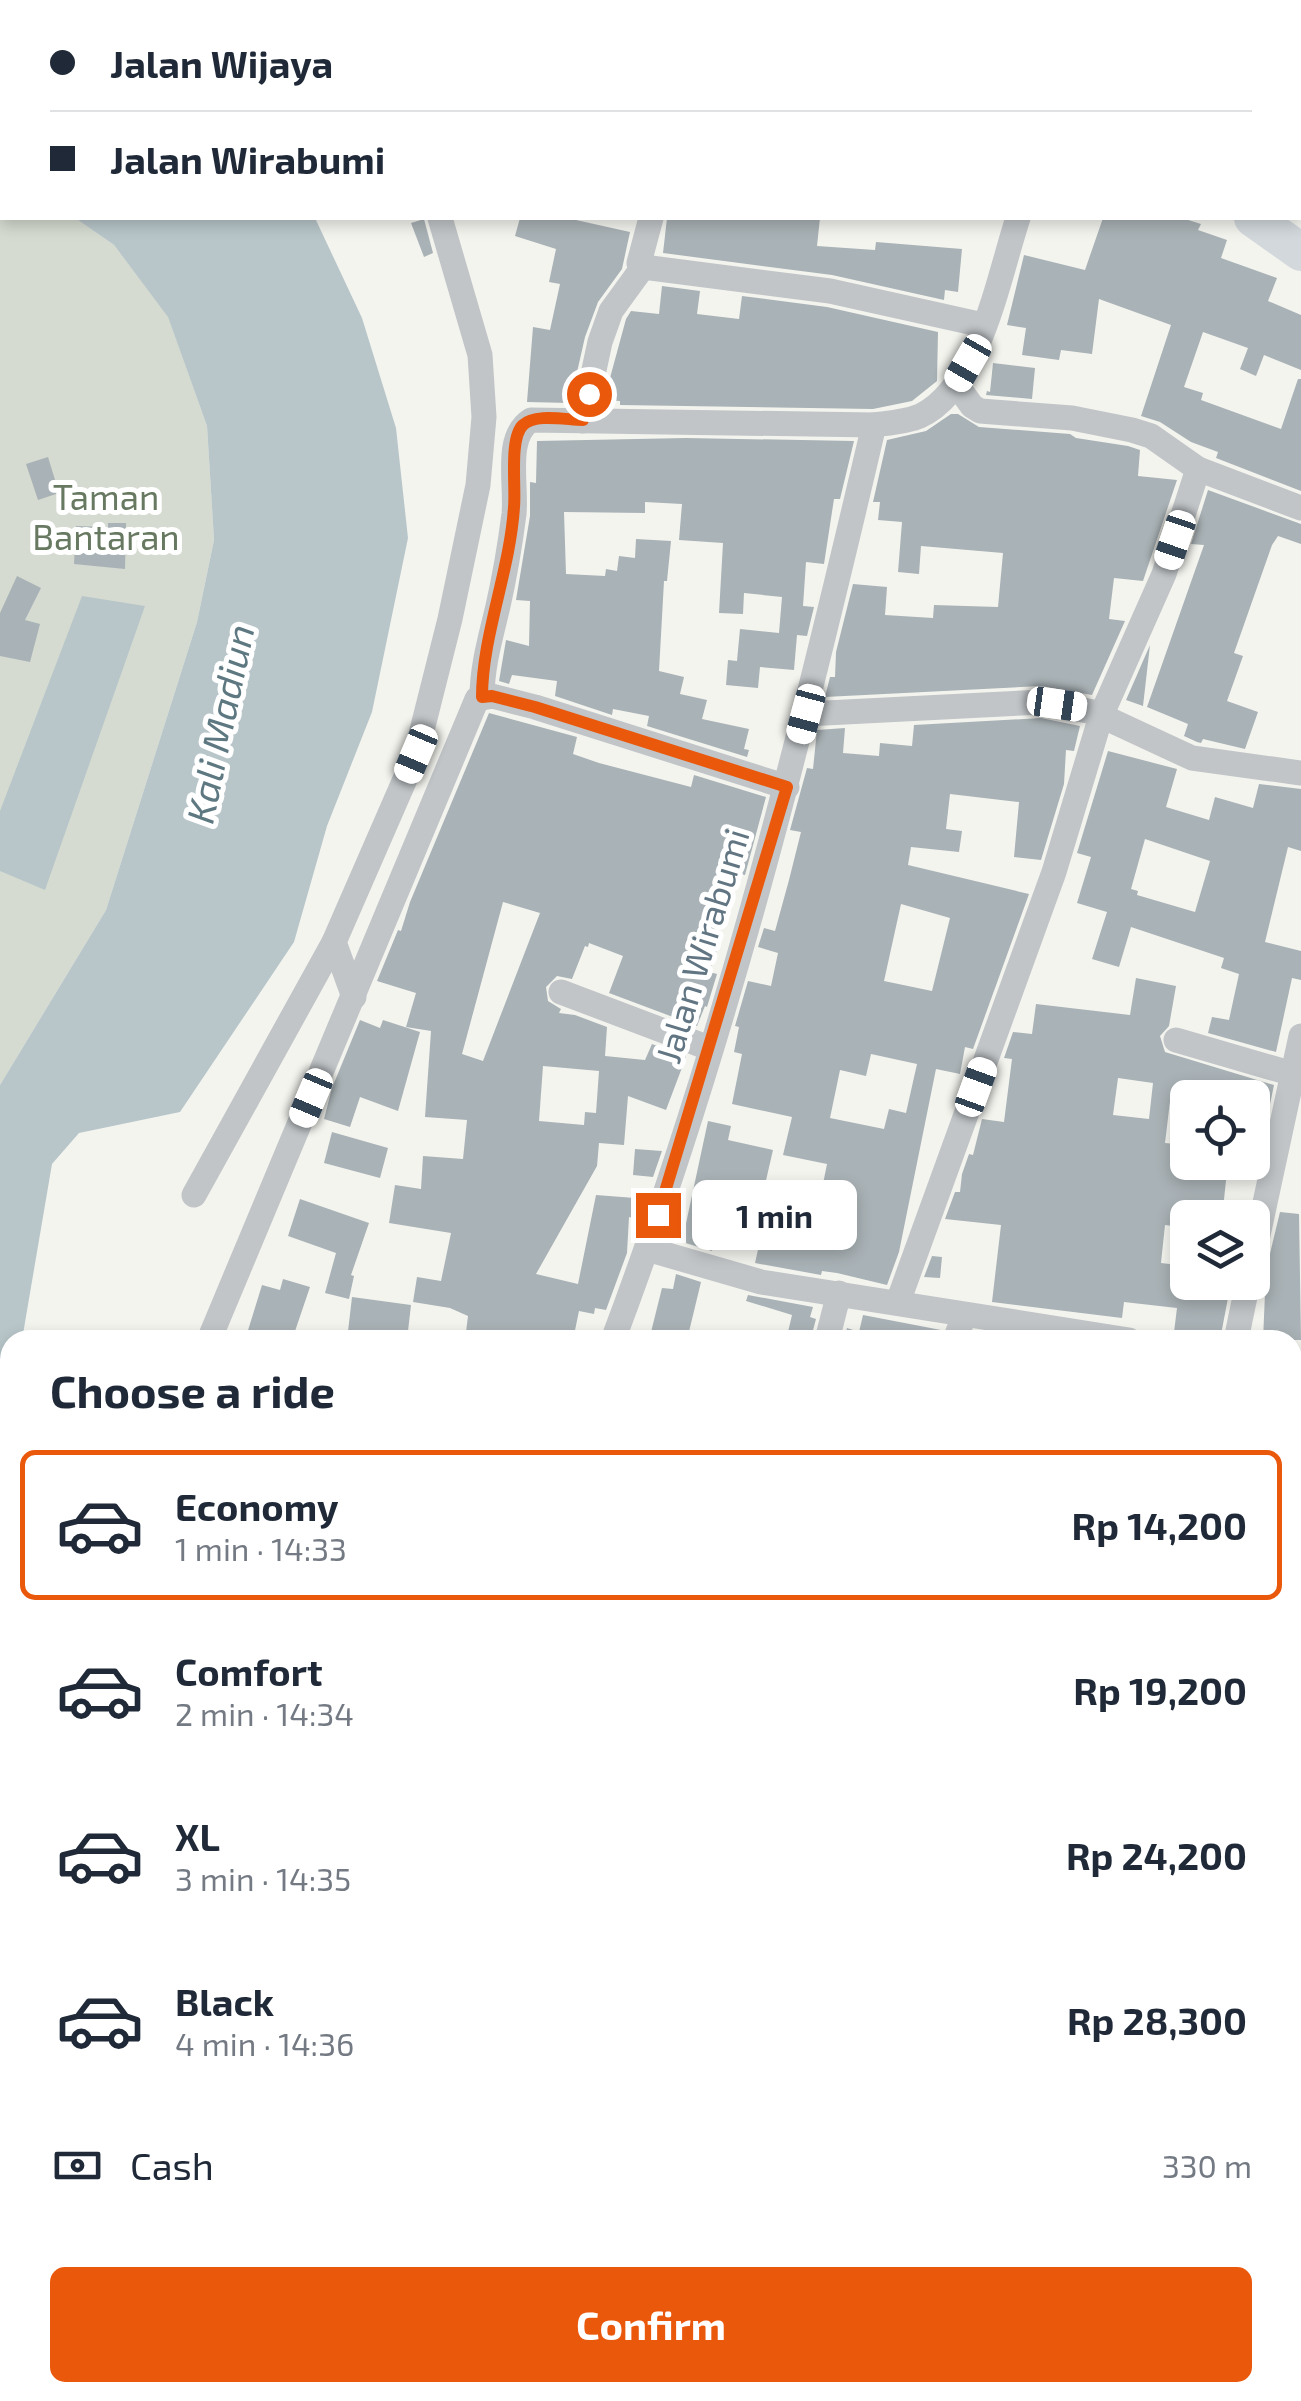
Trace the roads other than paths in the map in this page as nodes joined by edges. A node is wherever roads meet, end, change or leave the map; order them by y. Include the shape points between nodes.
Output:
1 (441, 220) edge
2 (649, 220) edge
3 (1017, 220) edge
4 (1256, 220) edge
5 (1301, 252) edge
6 (644, 267) junction
7 (983, 325) junction
8 (956, 384) junction
9 (583, 420) junction
10 (874, 425) junction
11 (1198, 470) junction
12 (1301, 508) edge
13 (482, 697) junction
14 (806, 714) junction
15 (1101, 716) junction
16 (1301, 774) edge
17 (787, 787) junction
18 (334, 942) junction
19 (561, 992) dead end
20 (354, 998) junction
21 (1301, 1036) edge
22 (1176, 1040) dead end
23 (709, 1048) junction
24 (1293, 1074) junction
25 (194, 1195) dead end
26 (1266, 1200) edge
27 (648, 1248) junction
28 (840, 1294) junction
29 (1244, 1300) edge
30 (898, 1302) junction
31 (959, 1328) edge
32 (213, 1330) edge
33 (617, 1330) edge
34 (830, 1330) edge
35 (987, 1330) edge
36 (1238, 1330) edge

1 - 18 street via 480,355 478,485 416,754
2 - 6 street via 639,254
3 - 7 street
4 - 5 street
6 - 7 street via 830,290
6 - 9 street via 611,311
7 - 8 street
8 - 10 street via 920,416
8 - 11 street via 980,411 1132,430
9 - 10 street
9 - 13 street via 531,420 516,438 506,573
10 - 14 street, Jalan Wirabumi
11 - 12 street
11 - 15 street via 1164,574
13 - 17 street via 535,707
13 - 20 street via 472,706
14 - 15 street via 1042,702
14 - 17 street, Jalan Wirabumi
15 - 16 street via 1192,758
15 - 30 street via 1054,872
17 - 23 street, Jalan Wirabumi
18 - 20 street
18 - 25 street
19 - 23 street
20 - 32 street
21 - 24 street
22 - 24 street
23 - 27 street, Jalan Wirabumi
24 - 26 street
27 - 28 street via 761,1282
27 - 33 street, Jalan Wirabumi
28 - 30 street
28 - 34 street
29 - 36 street
30 - 31 street
31 - 35 street

